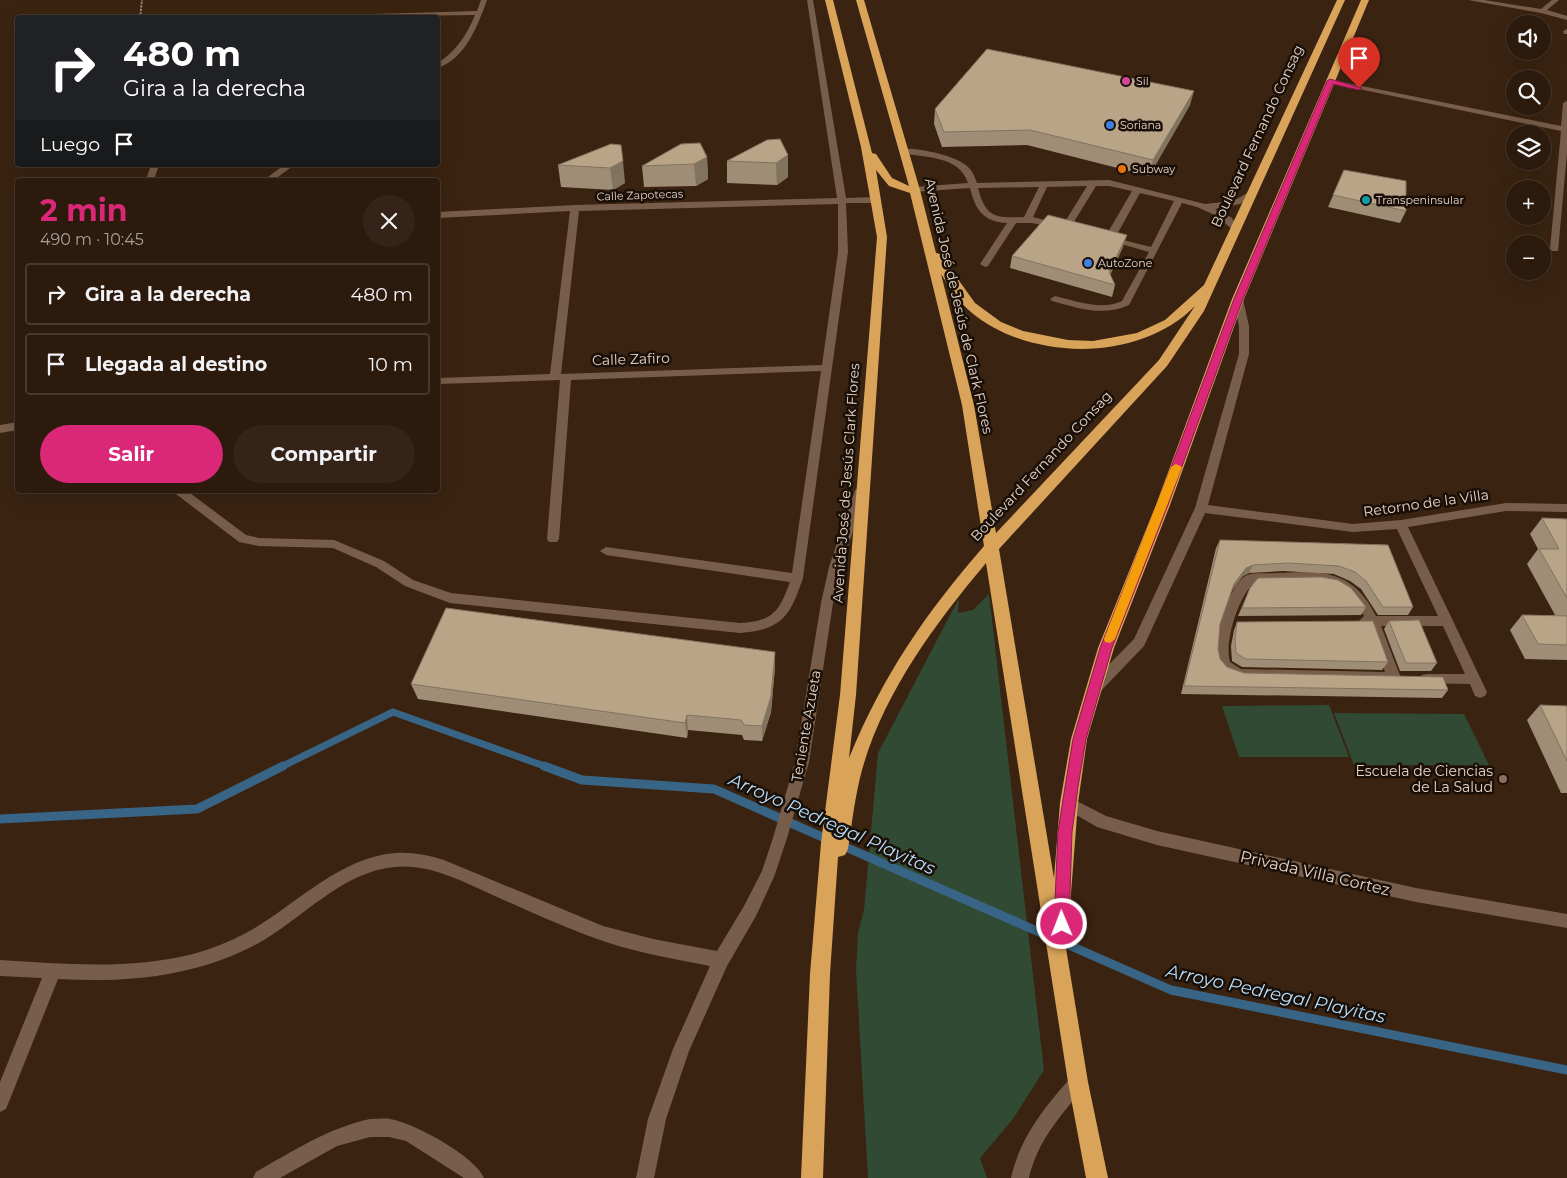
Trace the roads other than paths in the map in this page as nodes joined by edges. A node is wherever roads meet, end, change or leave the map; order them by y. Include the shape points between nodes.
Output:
1 (484, 0) edge
2 (810, 0) edge
3 (829, 0) edge
4 (860, 0) edge
5 (1341, 0) edge
6 (1365, 0) edge
7 (1471, 0) edge
8 (1556, 0) edge
9 (1542, 11) junction
10 (479, 13) junction
11 (366, 15) edge
12 (1567, 18) edge
13 (440, 65) edge
14 (1330, 81) junction
15 (1567, 103) edge
16 (1565, 128) junction
17 (866, 146) junction
18 (904, 151) junction
19 (1285, 154) junction
20 (287, 167) edge
21 (271, 178) edge
22 (1094, 182) junction
23 (1045, 183) junction
24 (914, 185) junction
25 (973, 185) junction
26 (1137, 190) junction
27 (1251, 194) junction
28 (877, 200) junction
29 (1179, 200) junction
30 (842, 201) junction
31 (1200, 205) junction
32 (576, 208) junction
33 (440, 215) edge
34 (1013, 220) junction
35 (1027, 220) junction
36 (1235, 229) junction
37 (929, 246) junction
38 (1555, 249) dead end
39 (1154, 251) junction
40 (985, 264) dead end
41 (1211, 284) junction
42 (1055, 299) dead end
43 (1238, 299) junction
44 (826, 368) junction
45 (560, 376) junction
46 (440, 381) edge
47 (15, 426) edge
48 (0, 429) edge
49 (864, 482) junction
50 (182, 493) edge
51 (1201, 508) junction
52 (1567, 508) edge
53 (1401, 524) junction
54 (553, 539) dead end
55 (606, 551) dead end
56 (797, 578) junction
57 (1372, 621) junction
58 (1446, 621) junction
59 (1353, 622) edge
60 (1394, 678) junction
61 (1474, 679) junction
62 (1094, 690) junction
63 (1480, 692) dead end
64 (1069, 803) junction
65 (1567, 921) edge
66 (1057, 922) junction
67 (721, 960) junction
68 (0, 968) edge
69 (53, 972) junction
70 (820, 974) junction
71 (1078, 1082) junction
72 (0, 1103) edge
73 (262, 1178) edge
74 (475, 1178) edge
75 (645, 1178) edge
76 (812, 1178) edge
77 (1020, 1178) edge
78 (1097, 1178) edge

1 - 10 street
2 - 30 street
3 - 17 highway, Avenida José de Jesús Clark Flores
4 - 18 highway, Avenida José de Jesús de Clark Flores
5 - 19 highway, Boulevard Fernando Consag
6 - 14 highway, Boulevard Fernando Consag
7 - 9 street
8 - 9 street
9 - 12 street
10 - 11 street
10 - 13 street via 461,50
14 - 16 street
14 - 19 highway, Boulevard Fernando Consag
15 - 16 street
16 - 38 street
17 - 24 highway via 890,184 902,189
17 - 28 highway, Avenida José de Jesús Clark Flores
18 - 24 highway, Avenida José de Jesús de Clark Flores
18 - 25 street via 956,162 966,169
19 - 27 highway, Boulevard Fernando Consag
19 - 43 highway, Boulevard Fernando Consag
20 - 21 street
22 - 23 street
22 - 26 street
22 - 35 street via 1071,229
23 - 25 street
23 - 35 street
24 - 25 street
24 - 37 highway, Avenida José de Jesús de Clark Flores
25 - 34 street via 982,211 996,219
26 - 29 street
26 - 39 street via 1105,238
27 - 31 street via 1233,204
27 - 36 highway, Boulevard Fernando Consag
28 - 30 street, Calle Zapotecas
28 - 49 highway, Avenida José de Jesús Clark Flores via 882,237
29 - 31 street
29 - 39 street
30 - 32 street, Calle Zapotecas
30 - 44 street via 843,252
31 - 36 street via 1229,220
32 - 33 street, Calle Zapotecas
32 - 45 street
34 - 35 street
34 - 40 street
36 - 41 highway, Boulevard Fernando Consag
37 - 41 highway via 964,298 982,315 1016,333 1061,342 1105,343 1152,331 1171,321
37 - 66 highway, Avenida José de Jesús de Clark Flores via 968,405
39 - 42 street via 1126,303 1118,308 1103,309
41 - 70 highway, Boulevard Fernando Consag via 1190,325 1163,363 966,574 896,672 856,761
43 - 51 street via 1244,326 1244,354
43 - 62 highway, Boulevard Fernando Consag via 1163,505 1106,648
44 - 45 street, Calle Zafiro
44 - 56 street
45 - 46 street, Calle Zafiro
45 - 54 street
47 - 48 street
49 - 67 street, Teniente Azueta via 842,544 827,604 802,762 792,802 769,872
49 - 70 highway, Avenida José de Jesús Clark Flores via 848,695 830,843
50 - 56 street via 243,540 334,544 380,564 409,584 450,598 756,628 780,618 787,608
51 - 53 street, Retorno de la Villa via 1353,528
51 - 62 street via 1139,642
52 - 53 street, Retorno de la Villa via 1506,507
53 - 58 street
55 - 56 street
57 - 58 street
57 - 59 street
57 - 60 street
57 - 60 street via 1359,596 1339,582 1250,579 1240,588 1221,654 1224,665 1240,674
58 - 61 street
60 - 61 street
61 - 63 street
62 - 64 highway, Boulevard Fernando Consag via 1079,739
64 - 65 street, Privada Villa Cortez via 1102,822 1157,838 1416,896
64 - 66 highway, Boulevard Fernando Consag
66 - 71 highway, Boulevard Fernando Consag
67 - 69 street via 632,943 588,928 447,868 411,859 390,861 352,875 251,939 190,963 156,970
67 - 75 street, Teniente Azueta via 681,1050 657,1119
68 - 69 street
69 - 72 street
70 - 76 highway
71 - 77 street via 1043,1123 1028,1148
71 - 78 highway, Boulevard Fernando Consag
73 - 74 street via 332,1140 357,1130 385,1127 409,1134 471,1172

